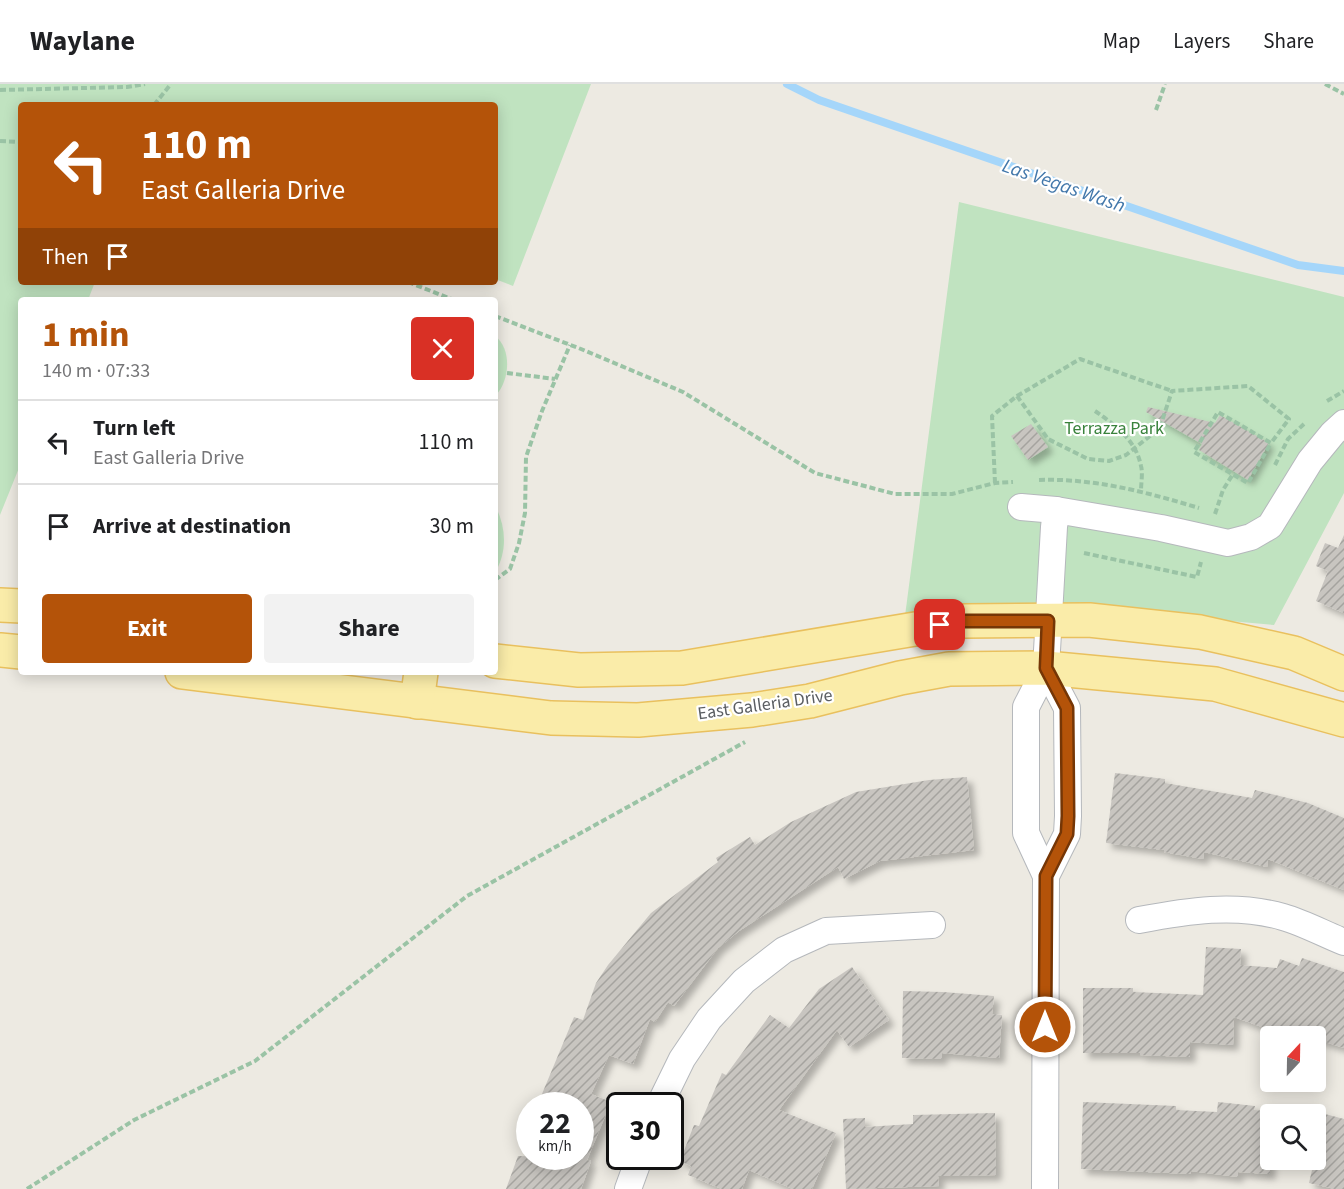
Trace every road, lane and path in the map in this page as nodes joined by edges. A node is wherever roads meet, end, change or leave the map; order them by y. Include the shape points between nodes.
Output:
1 (145, 84) edge
2 (171, 84) edge
3 (1165, 84) edge
4 (1325, 84) edge
5 (0, 90) edge
6 (1344, 94) edge
7 (156, 102) edge
8 (1156, 110) dead end
9 (0, 142) edge
10 (18, 142) edge
11 (416, 285) edge
12 (446, 297) edge
13 (498, 317) edge
14 (570, 345) junction
15 (507, 374) dead end
16 (555, 379) junction
17 (1172, 391) junction
18 (1344, 391) edge
19 (1017, 396) junction
20 (1323, 406) dead end
21 (1095, 411) dead end
22 (1305, 422) dead end
23 (1344, 423) edge
24 (1271, 443) junction
25 (1135, 450) junction
26 (1272, 470) dead end
27 (1233, 474) junction
28 (1021, 481) dead end
29 (1033, 481) dead end
30 (995, 483) junction
31 (1141, 491) junction
32 (1022, 507) dead end
33 (1056, 510) junction
34 (1215, 512) junction
35 (1223, 515) dead end
36 (1213, 518) dead end
37 (1084, 553) dead end
38 (1203, 553) dead end
39 (498, 578) edge
40 (0, 606) edge
41 (18, 606) edge
42 (1048, 621) junction
43 (0, 650) edge
44 (18, 652) edge
45 (498, 661) edge
46 (1046, 668) junction
47 (1344, 674) edge
48 (229, 675) edge
49 (419, 687) edge
50 (1342, 714) edge
51 (746, 741) dead end
52 (1046, 876) junction
53 (1139, 920) dead end
54 (932, 925) dead end
55 (1344, 942) edge
56 (666, 1092) edge
57 (635, 1170) edge
58 (27, 1189) edge
59 (628, 1189) edge
60 (1045, 1189) edge

1 - 5 path
2 - 7 path
3 - 8 path
4 - 6 path
9 - 10 path
11 - 12 path
13 - 14 path
14 - 16 path
14 - 30 path via 683,392 815,473 895,494 952,494
15 - 16 path
16 - 39 path via 526,457 525,513 519,543 510,569
17 - 19 path via 1080,358
17 - 24 path via 1248,386 1289,419
17 - 25 path via 1161,424
18 - 20 path
19 - 25 path via 1048,439 1074,453 1109,461
19 - 30 path via 992,416
21 - 25 path via 1125,434
22 - 26 path via 1288,439
23 - 33 street via 1310,461 1270,526 1251,537 1228,543
24 - 27 path via 1248,483
24 - 27 path via 1218,412 1194,452
25 - 31 path via 1142,467
27 - 34 path
28 - 30 path
29 - 31 path via 1067,479
31 - 34 path
32 - 33 street
33 - 42 street
34 - 35 path
34 - 36 path
37 - 38 path via 1197,577
40 - 41 main road
42 - 45 main road via 963,621 682,668 579,670
42 - 46 street
42 - 47 main road via 1089,620 1200,632 1294,653
43 - 44 main road
46 - 49 main road, East Galleria Drive via 949,669 752,710 638,720 551,718
46 - 50 main road, East Galleria Drive via 1215,684
46 - 52 street via 1026,707 1025,805 1026,833
46 - 52 street via 1067,708 1068,816 1067,834
48 - 49 main road, East Galleria Drive
51 - 58 path via 467,896 255,1061 134,1120
52 - 60 street
53 - 55 street via 1188,911 1230,909 1282,917
54 - 56 street via 826,931 784,950 744,981 709,1019
57 - 59 street

